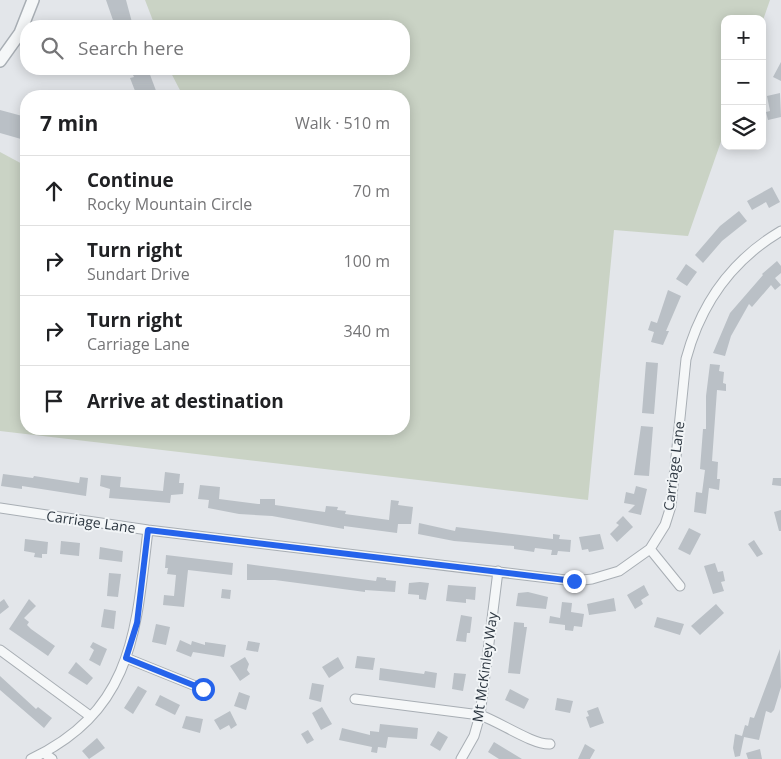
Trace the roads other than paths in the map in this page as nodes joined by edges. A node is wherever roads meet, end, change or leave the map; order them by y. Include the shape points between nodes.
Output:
1 (32, 0) edge
2 (25, 20) edge
3 (20, 33) edge
4 (0, 61) edge
5 (781, 231) edge
6 (0, 508) edge
7 (148, 530) junction
8 (650, 548) junction
9 (498, 571) junction
10 (680, 586) dead end
11 (0, 650) edge
12 (126, 658) junction
13 (203, 689) dead end
14 (355, 699) dead end
15 (480, 715) junction
16 (90, 716) junction
17 (550, 744) dead end
18 (44, 753) junction
19 (30, 759) edge
20 (52, 759) edge
21 (462, 759) edge

1 - 2 street
3 - 4 street
5 - 8 street, Carriage Lane via 761,243 730,271 702,312 692,335 686,358 672,506 665,525
6 - 7 street, Carriage Lane
7 - 9 street, Carriage Lane
7 - 12 street via 137,623
8 - 9 street, Carriage Lane via 619,571 592,580 574,581
8 - 10 street
9 - 15 street, Mt McKinley Way
11 - 16 street
12 - 13 street
12 - 16 street via 109,693
14 - 15 street
15 - 17 street via 500,722 539,744
15 - 21 street, Mt McKinley Way
16 - 18 street
18 - 19 street
18 - 20 street

